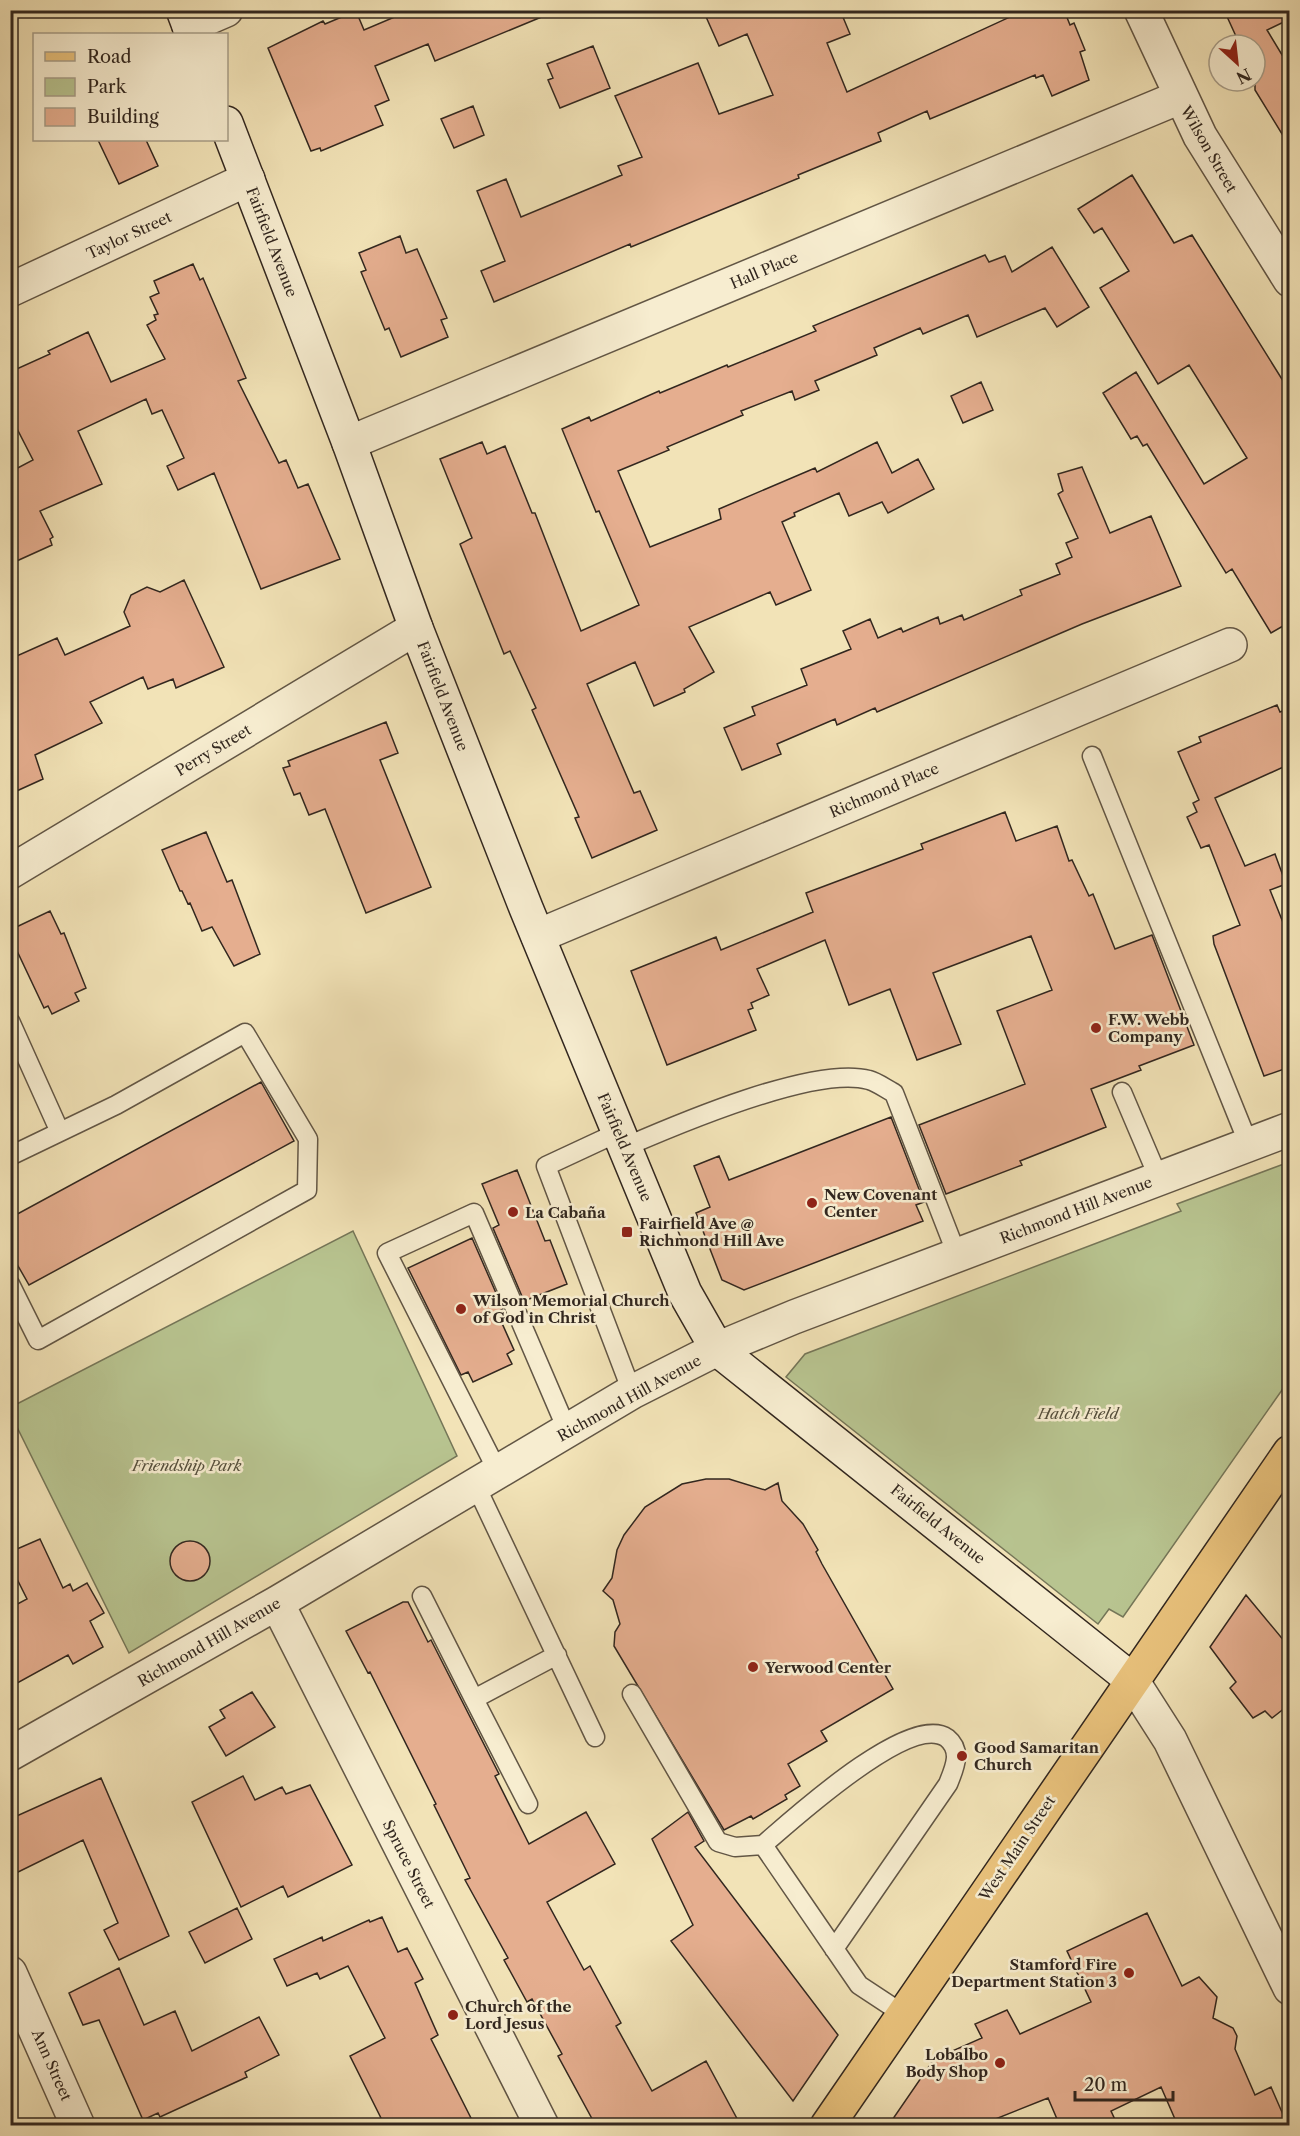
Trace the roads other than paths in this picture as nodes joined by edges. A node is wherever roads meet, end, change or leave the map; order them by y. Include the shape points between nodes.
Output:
1 (226, 10) edge
2 (1141, 10) edge
3 (188, 24) edge
4 (1180, 98) junction
5 (228, 128) edge
6 (248, 179) junction
7 (1290, 280) edge
8 (10, 290) edge
9 (349, 443) junction
10 (416, 628) junction
11 (1230, 645) dead end
12 (1092, 756) dead end
13 (10, 872) edge
14 (538, 936) junction
15 (10, 1021) edge
16 (1122, 1092) dead end
17 (1290, 1129) edge
18 (58, 1130) junction
19 (622, 1140) junction
20 (1249, 1145) junction
21 (10, 1156) edge
22 (1159, 1179) junction
23 (957, 1255) junction
24 (10, 1284) edge
25 (717, 1349) junction
26 (633, 1392) junction
27 (568, 1431) junction
28 (1290, 1452) edge
29 (487, 1479) junction
30 (422, 1596) dead end
31 (277, 1603) junction
32 (556, 1655) junction
33 (1131, 1679) junction
34 (632, 1694) dead end
35 (474, 1699) junction
36 (596, 1737) dead end
37 (10, 1754) edge
38 (528, 1804) dead end
39 (763, 1845) junction
40 (834, 1949) junction
41 (10, 1972) edge
42 (1290, 1988) edge
43 (903, 2014) junction
44 (78, 2126) edge
45 (542, 2126) edge
46 (827, 2126) edge

1 - 3 street
2 - 4 street, Wilson Street
4 - 7 street, Wilson Street
4 - 9 street, Hall Place
5 - 6 street, Fairfield Avenue
6 - 8 street, Taylor Street
6 - 9 street, Fairfield Avenue
9 - 10 street, Fairfield Avenue
10 - 13 street, Perry Street
10 - 14 street, Fairfield Avenue
11 - 14 street, Richmond Place
12 - 20 lane
14 - 19 street, Fairfield Avenue
15 - 18 lane
16 - 22 lane
17 - 20 street, Richmond Hill Avenue
18 - 21 lane
18 - 24 lane via 116,1105 245,1033 308,1139 307,1190 38,1340
19 - 23 lane via 818,1079 868,1080 894,1093
19 - 25 street, Fairfield Avenue via 685,1293
19 - 26 lane via 546,1166
20 - 22 street, Richmond Hill Avenue
22 - 23 street, Richmond Hill Avenue
23 - 25 street, Richmond Hill Avenue
25 - 26 street, Richmond Hill Avenue
25 - 33 street, Fairfield Avenue
26 - 27 street, Richmond Hill Avenue
27 - 29 street, Richmond Hill Avenue
27 - 29 lane via 474,1213 387,1253
28 - 33 main road, West Main Street
29 - 31 street, Richmond Hill Avenue
29 - 32 lane
30 - 35 lane
31 - 37 street, Richmond Hill Avenue
31 - 45 street, Spruce Street
32 - 35 lane
32 - 36 lane
33 - 42 street, Fairfield Avenue via 1170,1740
33 - 43 main road, West Main Street
34 - 39 lane via 718,1842 735,1847
35 - 38 lane
39 - 40 lane
39 - 40 lane via 826,1791 892,1747 930,1732 951,1741 956,1761 948,1785
40 - 43 lane via 859,1985
41 - 44 street, Ann Street
43 - 46 main road, West Main Street

